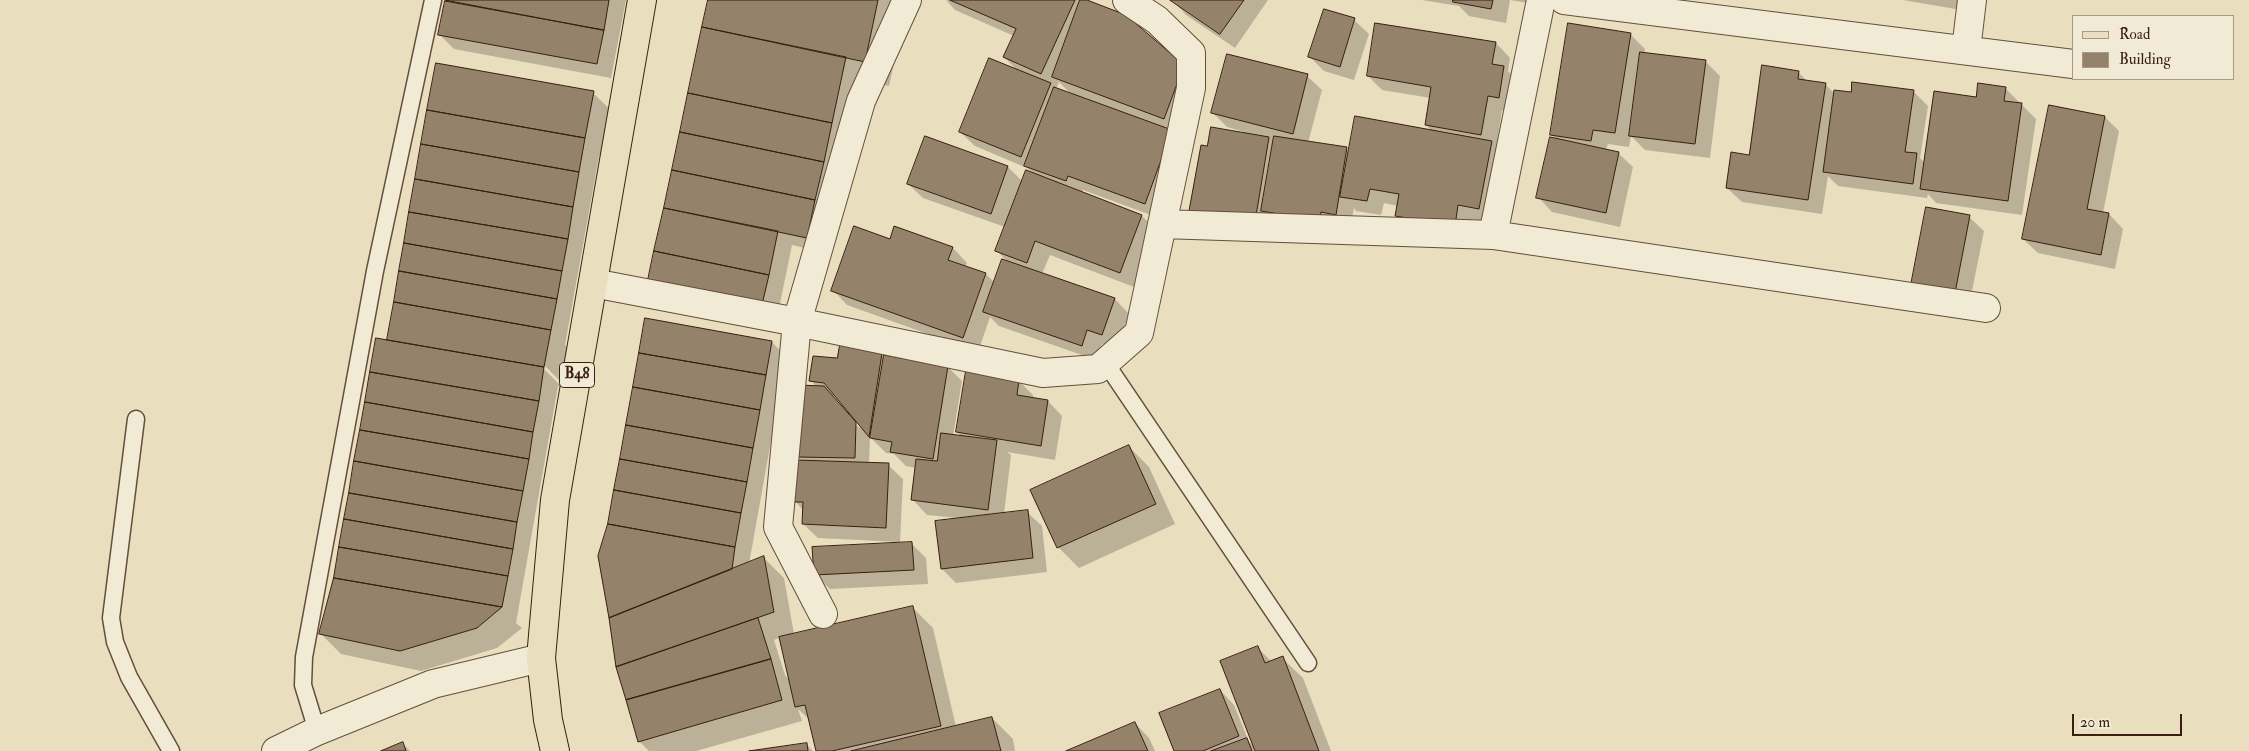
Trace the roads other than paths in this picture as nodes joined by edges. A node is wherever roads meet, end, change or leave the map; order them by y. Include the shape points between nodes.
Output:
1 (433, 0) edge
2 (642, 0) edge
3 (907, 0) edge
4 (1127, 0) edge
5 (1541, 0) edge
6 (1564, 0) edge
7 (1972, 0) edge
8 (1966, 50) junction
9 (2072, 64) edge
10 (1162, 224) junction
11 (1493, 236) junction
12 (593, 283) junction
13 (1986, 308) dead end
14 (797, 322) junction
15 (1105, 362) junction
16 (136, 419) dead end
17 (823, 614) dead end
18 (541, 658) junction
19 (1308, 663) dead end
20 (317, 732) junction
21 (171, 751) edge
22 (276, 751) edge
23 (555, 751) edge

1 - 20 lane via 375,271 304,657 303,685
2 - 12 main road, B48
3 - 14 street via 861,101
4 - 10 street via 1157,20 1190,52 1190,88
5 - 11 street
6 - 8 street
7 - 8 street
8 - 9 street
10 - 11 street
10 - 15 street via 1139,333
11 - 13 street
12 - 14 street
12 - 18 main road, B48 via 556,500
14 - 15 street via 1043,374 1098,369
14 - 17 street via 778,527
15 - 19 lane
16 - 21 lane via 110,618 115,642 129,677
18 - 20 street via 433,684
18 - 23 main road, B48
20 - 22 street

